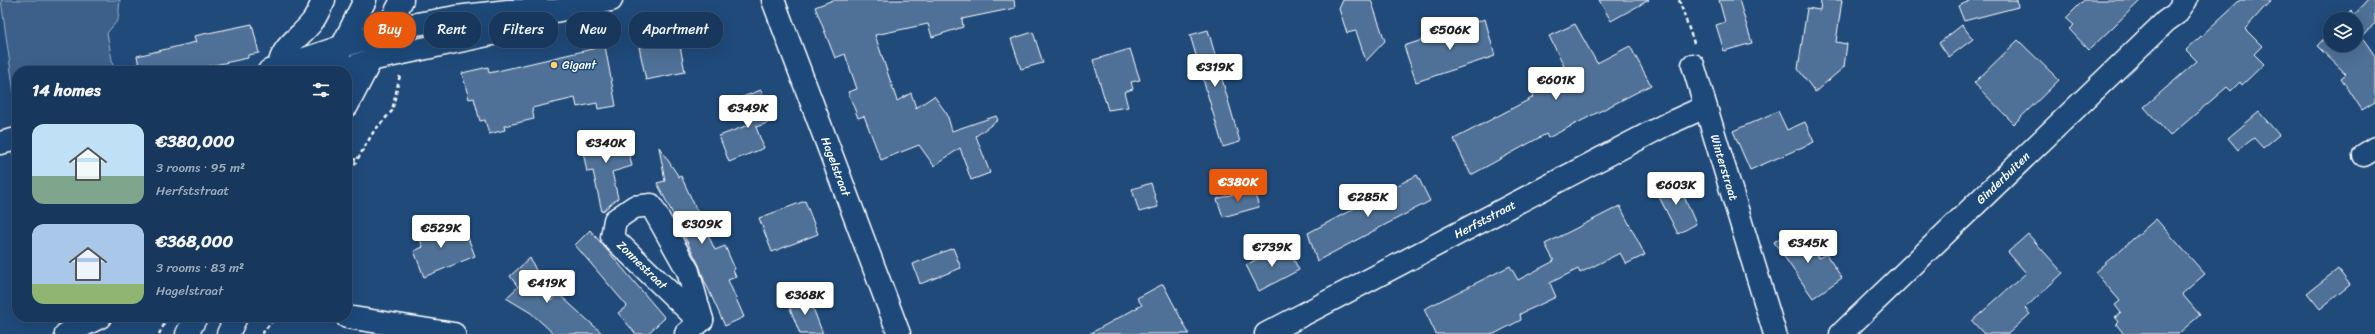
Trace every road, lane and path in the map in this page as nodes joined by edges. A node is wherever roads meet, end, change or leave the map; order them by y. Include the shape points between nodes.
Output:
1 (324, 0) edge
2 (365, 0) edge
3 (402, 0) edge
4 (611, 0) edge
5 (772, 0) edge
6 (1679, 0) edge
7 (2171, 0) edge
8 (2186, 0) edge
9 (549, 4) edge
10 (396, 12) edge
11 (2166, 21) junction
12 (416, 24) edge
13 (364, 39) edge
14 (341, 48) junction
15 (376, 48) edge
16 (410, 51) junction
17 (370, 60) junction
18 (1693, 65) joint
19 (276, 66) edge
20 (284, 66) edge
21 (332, 66) edge
22 (352, 67) edge
23 (352, 96) edge
24 (1705, 108) junction
25 (12, 140) edge
26 (0, 142) edge
27 (352, 158) edge
28 (356, 160) junction
29 (352, 168) edge
30 (352, 317) edge
31 (702, 320) junction
32 (90, 322) edge
33 (165, 322) edge
34 (193, 322) edge
35 (234, 322) edge
36 (271, 322) edge
37 (66, 334) edge
38 (159, 334) edge
39 (187, 334) edge
40 (228, 334) edge
41 (262, 334) edge
42 (454, 334) edge
43 (686, 334) edge
44 (899, 334) edge
45 (1266, 334) edge
46 (1775, 334) edge
47 (1840, 334) edge

1 - 19 main road via 312,22 286,47
2 - 14 main road
3 - 10 main road
4 - 9 main road
5 - 44 main road, Hagelstraat
6 - 18 path via 1697,52
7 - 11 main road
8 - 11 main road, Ginderbuiten via 2176,14
9 - 12 main road
9 - 16 main road via 511,30
11 - 47 main road, Ginderbuiten
13 - 14 main road
14 - 20 main road
14 - 21 main road
15 - 17 main road
16 - 17 main road
16 - 28 path via 402,63 392,111 374,131
17 - 22 main road
17 - 23 main road
18 - 24 main road, Winterstraat
24 - 45 main road, Herfststraat via 1665,125
24 - 46 main road, Winterstraat
25 - 26 main road
27 - 28 path
28 - 29 path
30 - 42 main road
31 - 31 main road, Zonnestraat via 688,311 612,236 615,220 634,207 651,205 688,271
31 - 43 main road
32 - 37 main road
33 - 38 path
34 - 39 main road
35 - 40 main road
36 - 41 path

